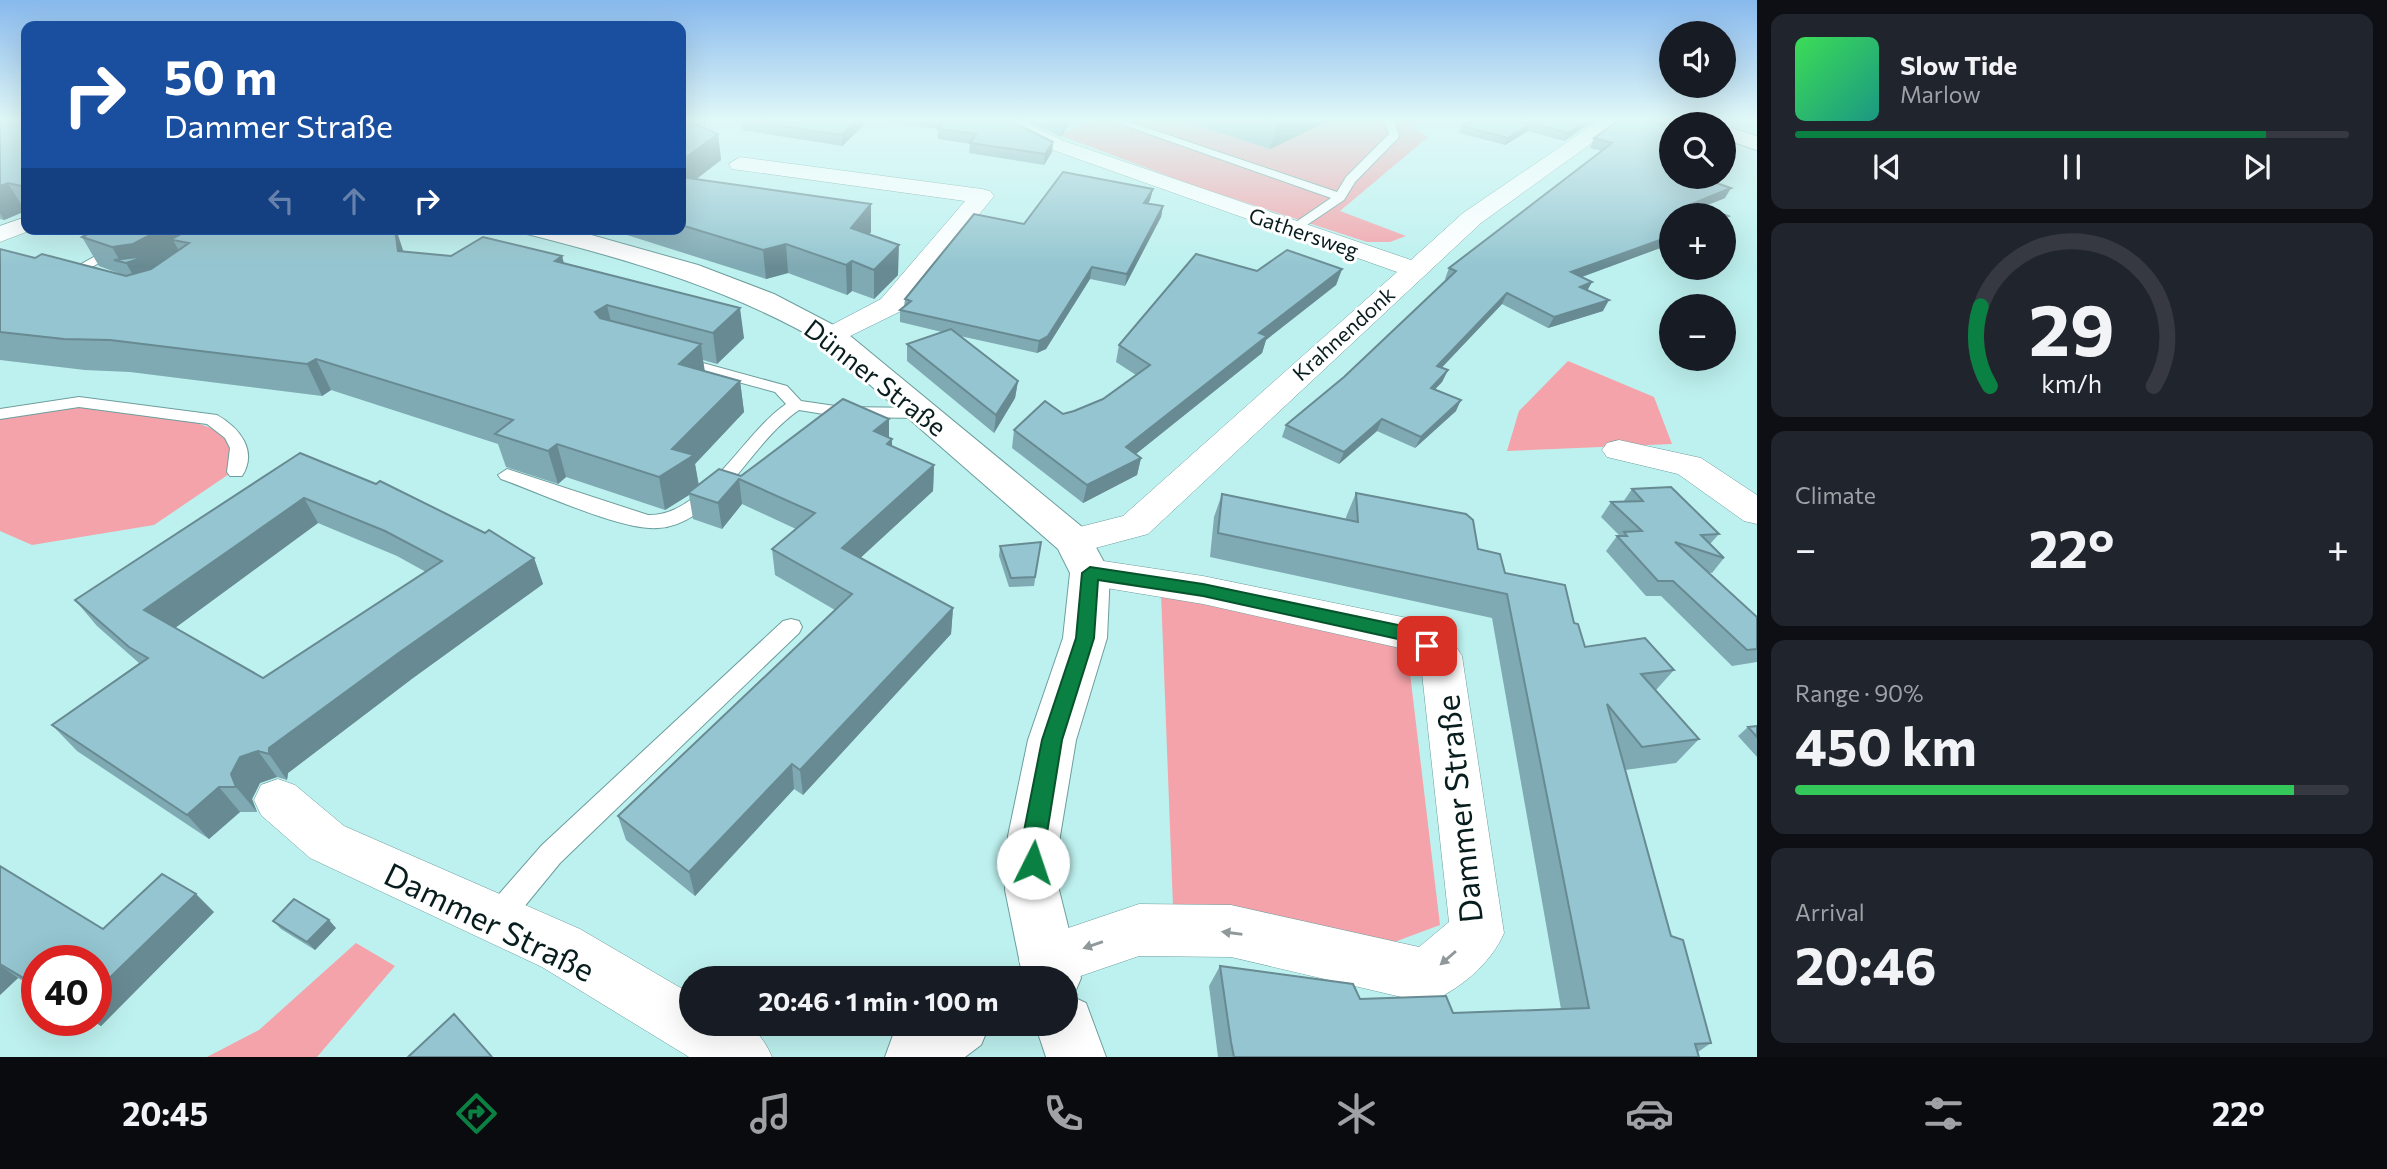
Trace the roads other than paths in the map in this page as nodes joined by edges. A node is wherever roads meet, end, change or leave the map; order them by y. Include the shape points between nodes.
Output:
1 (773, 168) edge
2 (1123, 168) edge
3 (1256, 168) edge
4 (1362, 168) edge
5 (1544, 168) edge
6 (1340, 197) junction
7 (21, 226) edge
8 (1295, 229) junction
9 (0, 235) edge
10 (143, 235) edge
11 (562, 235) edge
12 (1412, 269) junction
13 (117, 280) edge
14 (78, 282) edge
15 (104, 289) edge
16 (832, 336) junction
17 (665, 357) edge
18 (796, 405) junction
19 (924, 413) junction
20 (0, 414) edge
21 (1619, 450) dead end
22 (236, 472) dead end
23 (507, 475) dead end
24 (1757, 512) edge
25 (1081, 557) junction
26 (791, 627) dead end
27 (278, 800) dead end
28 (495, 920) junction
29 (1039, 966) edge
30 (1056, 966) edge
31 (944, 1036) edge
32 (1069, 1036) edge
33 (743, 1057) edge
34 (915, 1057) edge
35 (1076, 1057) edge

1 - 16 street via 982,196 891,305
2 - 8 street, Gathersweg
3 - 6 lane
4 - 6 lane
5 - 12 street, Krahnendonk via 1472,218
6 - 8 lane
7 - 9 street
8 - 12 street, Gathersweg
10 - 13 lane via 81,268
11 - 16 street, Dünner Straße via 761,298
12 - 25 street, Krahnendonk via 1135,525
14 - 15 lane
16 - 19 street, Dünner Straße
17 - 18 lane via 781,389
18 - 19 lane via 842,412
18 - 23 lane via 779,415 714,489 662,522 638,520
19 - 25 street, Dünner Straße
20 - 22 lane via 79,402 211,419 238,442
21 - 24 street via 1689,466
25 - 29 street, Dammer Straße via 1085,638 1052,740 1034,836 1032,890
25 -> 30 street, Dammer Straße via 1203,590 1412,635 1441,656 1477,933 1427,976 1231,931 1139,930
26 - 28 lane via 551,854
27 - 28 street, Dammer Straße via 327,842
28 - 33 street, Dammer Straße via 561,948
31 - 34 street
32 - 35 street

